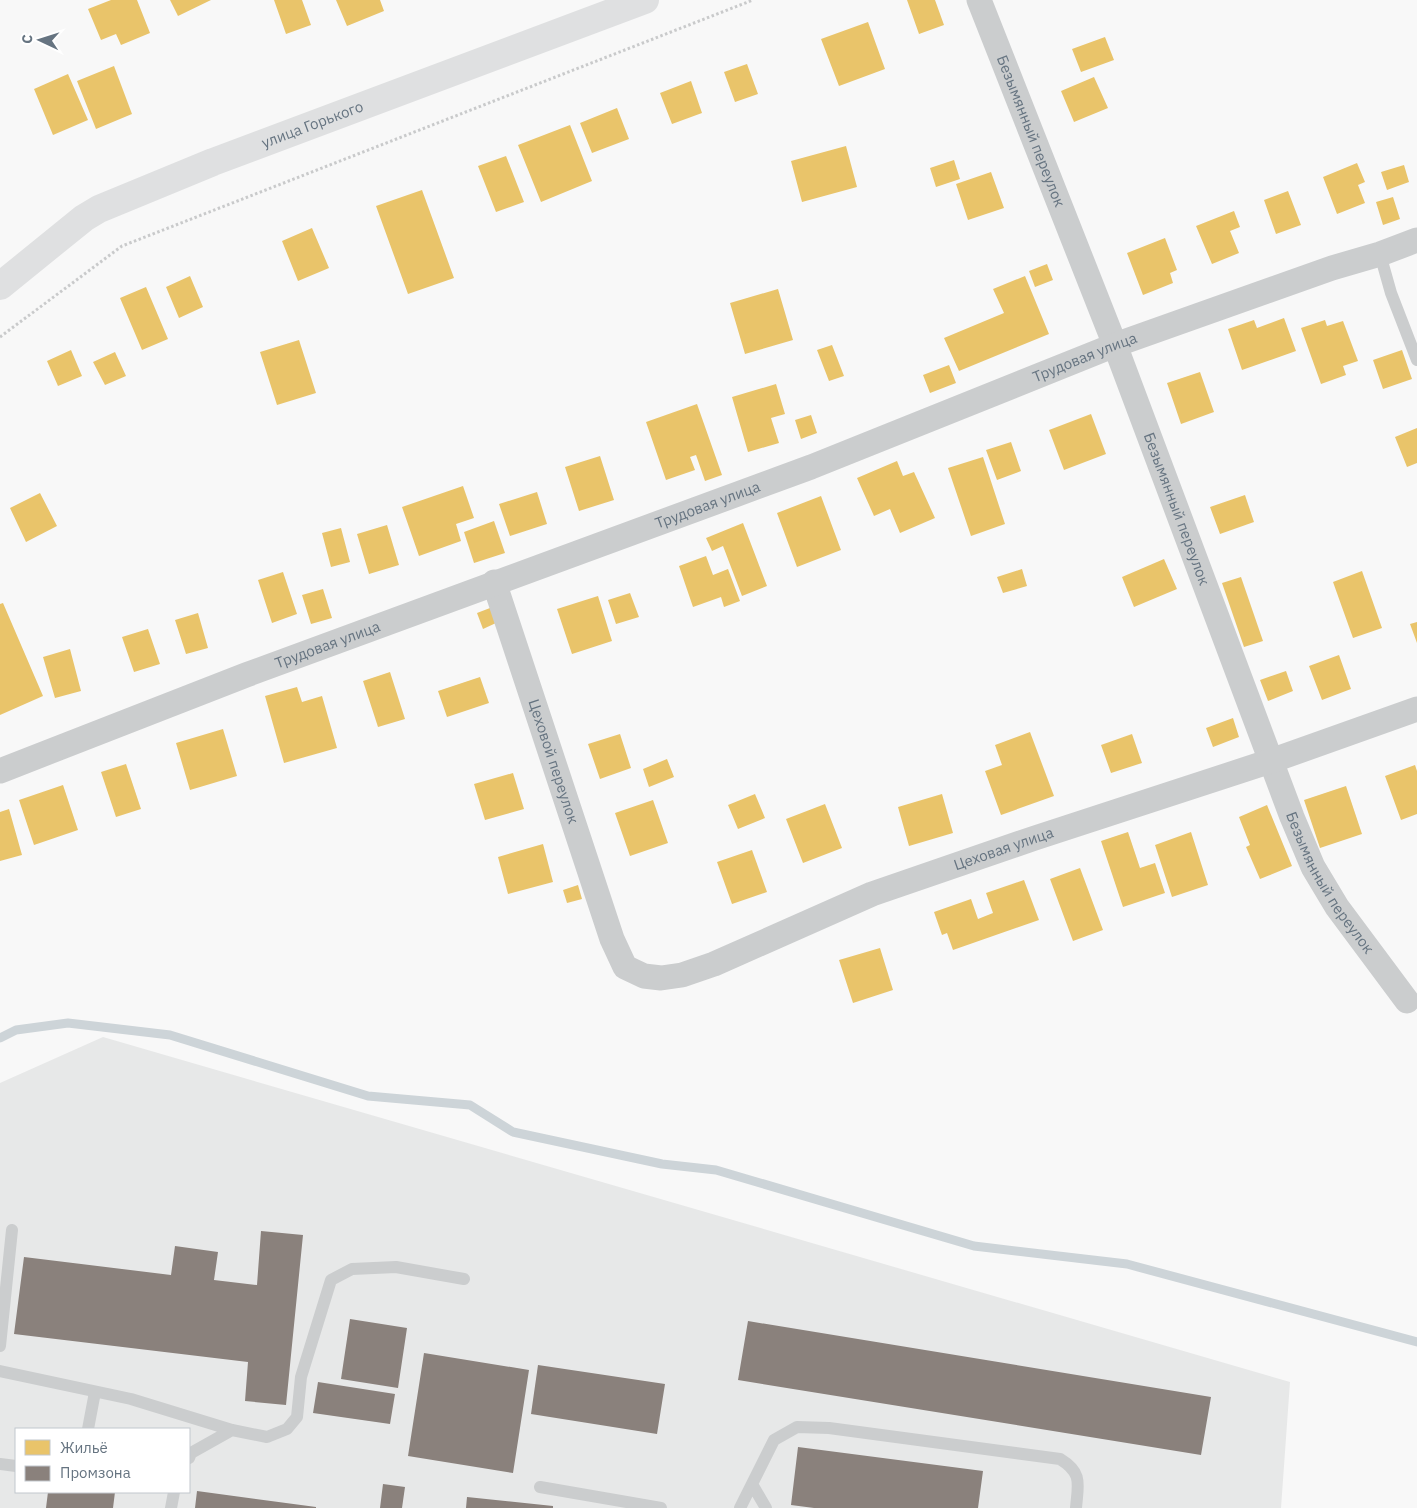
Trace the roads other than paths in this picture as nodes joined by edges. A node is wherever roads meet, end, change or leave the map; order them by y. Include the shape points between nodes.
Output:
1 (645, 0) edge
2 (980, 0) edge
3 (1417, 240) edge
4 (1380, 254) junction
5 (0, 286) edge
6 (1115, 345) junction
7 (1417, 360) edge
8 (494, 582) junction
9 (1417, 709) edge
10 (1271, 761) junction
11 (0, 771) edge
12 (612, 939) joint
13 (1407, 1000) dead end
14 (12, 1230) dead end
15 (464, 1279) dead end
16 (0, 1346) edge
17 (0, 1371) edge
18 (95, 1392) junction
19 (88, 1428) edge
20 (232, 1430) junction
21 (190, 1456) edge
22 (0, 1464) edge
23 (15, 1466) edge
24 (752, 1484) junction
25 (540, 1487) dead end
26 (174, 1493) edge
27 (171, 1508) edge
28 (661, 1508) edge
29 (740, 1508) edge
30 (766, 1508) edge
31 (1076, 1508) edge

1 - 5 main road, улица Горького via 213,162 98,209
2 - 6 street, Безымянный переулок
3 - 4 street, Трудовая улица
4 - 6 street, Трудовая улица
4 - 7 lane
6 - 8 street, Трудовая улица via 811,467
6 - 10 street, Безымянный переулок
8 - 11 street, Трудовая улица
8 - 12 street, Цеховой переулок
9 - 10 street, Цеховая улица
10 - 12 street, Цеховая улица via 872,894 682,975 644,976 626,967
10 - 13 street, Безымянный переулок via 1313,868 1337,907
14 - 16 lane
15 - 20 lane via 396,1267 352,1269 331,1280 301,1377 297,1417 287,1429 267,1437
17 - 18 lane
18 - 19 lane
18 - 20 lane via 131,1399
20 - 21 lane
22 - 23 lane
24 - 29 lane
24 - 30 lane
24 - 31 lane via 774,1440 797,1427 829,1428 1060,1459 1071,1465 1079,1478
25 - 28 lane
26 - 27 lane

